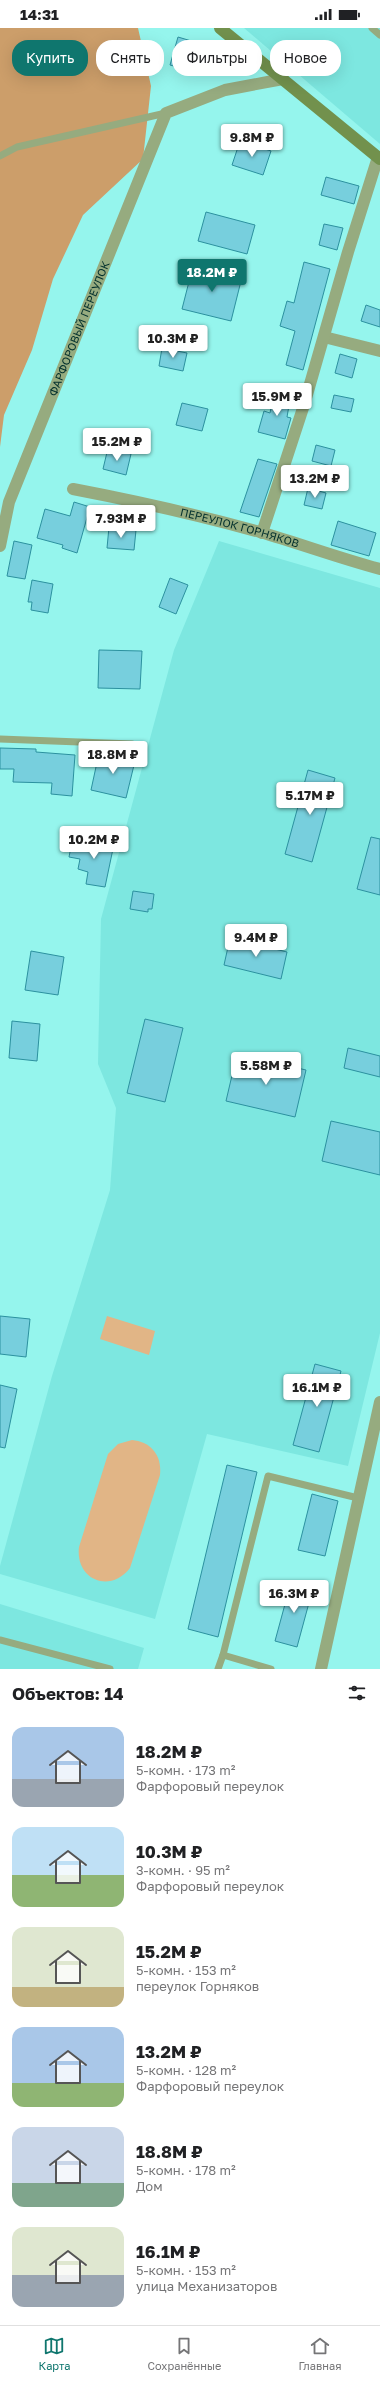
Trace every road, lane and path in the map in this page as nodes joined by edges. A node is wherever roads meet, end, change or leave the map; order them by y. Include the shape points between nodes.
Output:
1 (220, 28) edge
2 (372, 28) edge
3 (380, 35) edge
4 (283, 79) junction
5 (166, 113) junction
6 (0, 156) edge
7 (379, 158) edge
8 (324, 337) junction
9 (380, 351) edge
10 (73, 489) dead end
11 (262, 533) junction
12 (0, 546) edge
13 (380, 569) edge
14 (0, 739) edge
15 (132, 744) dead end
16 (380, 1402) edge
17 (376, 1436) edge
18 (358, 1498) junction
19 (0, 1640) edge
20 (223, 1655) junction
21 (110, 1669) edge
22 (218, 1669) edge
23 (271, 1669) edge
24 (321, 1669) edge

1 - 4 street
2 - 3 lane
4 - 5 street via 225,90
4 - 7 street
5 - 6 lane via 17,147
5 - 12 street, ФАРФОРОВЫЙ ПЕРЕУЛОК via 9,502
7 - 8 street
8 - 9 street
8 - 11 street
10 - 11 street, ПЕРЕУЛОК ГОРНЯКОВ via 162,506
11 - 13 street, ПЕРЕУЛОК ГОРНЯКОВ
14 - 15 lane
16 - 17 street
17 - 18 street
18 - 20 lane via 268,1476
18 - 24 street
19 - 21 lane
20 - 22 lane
20 - 23 lane

